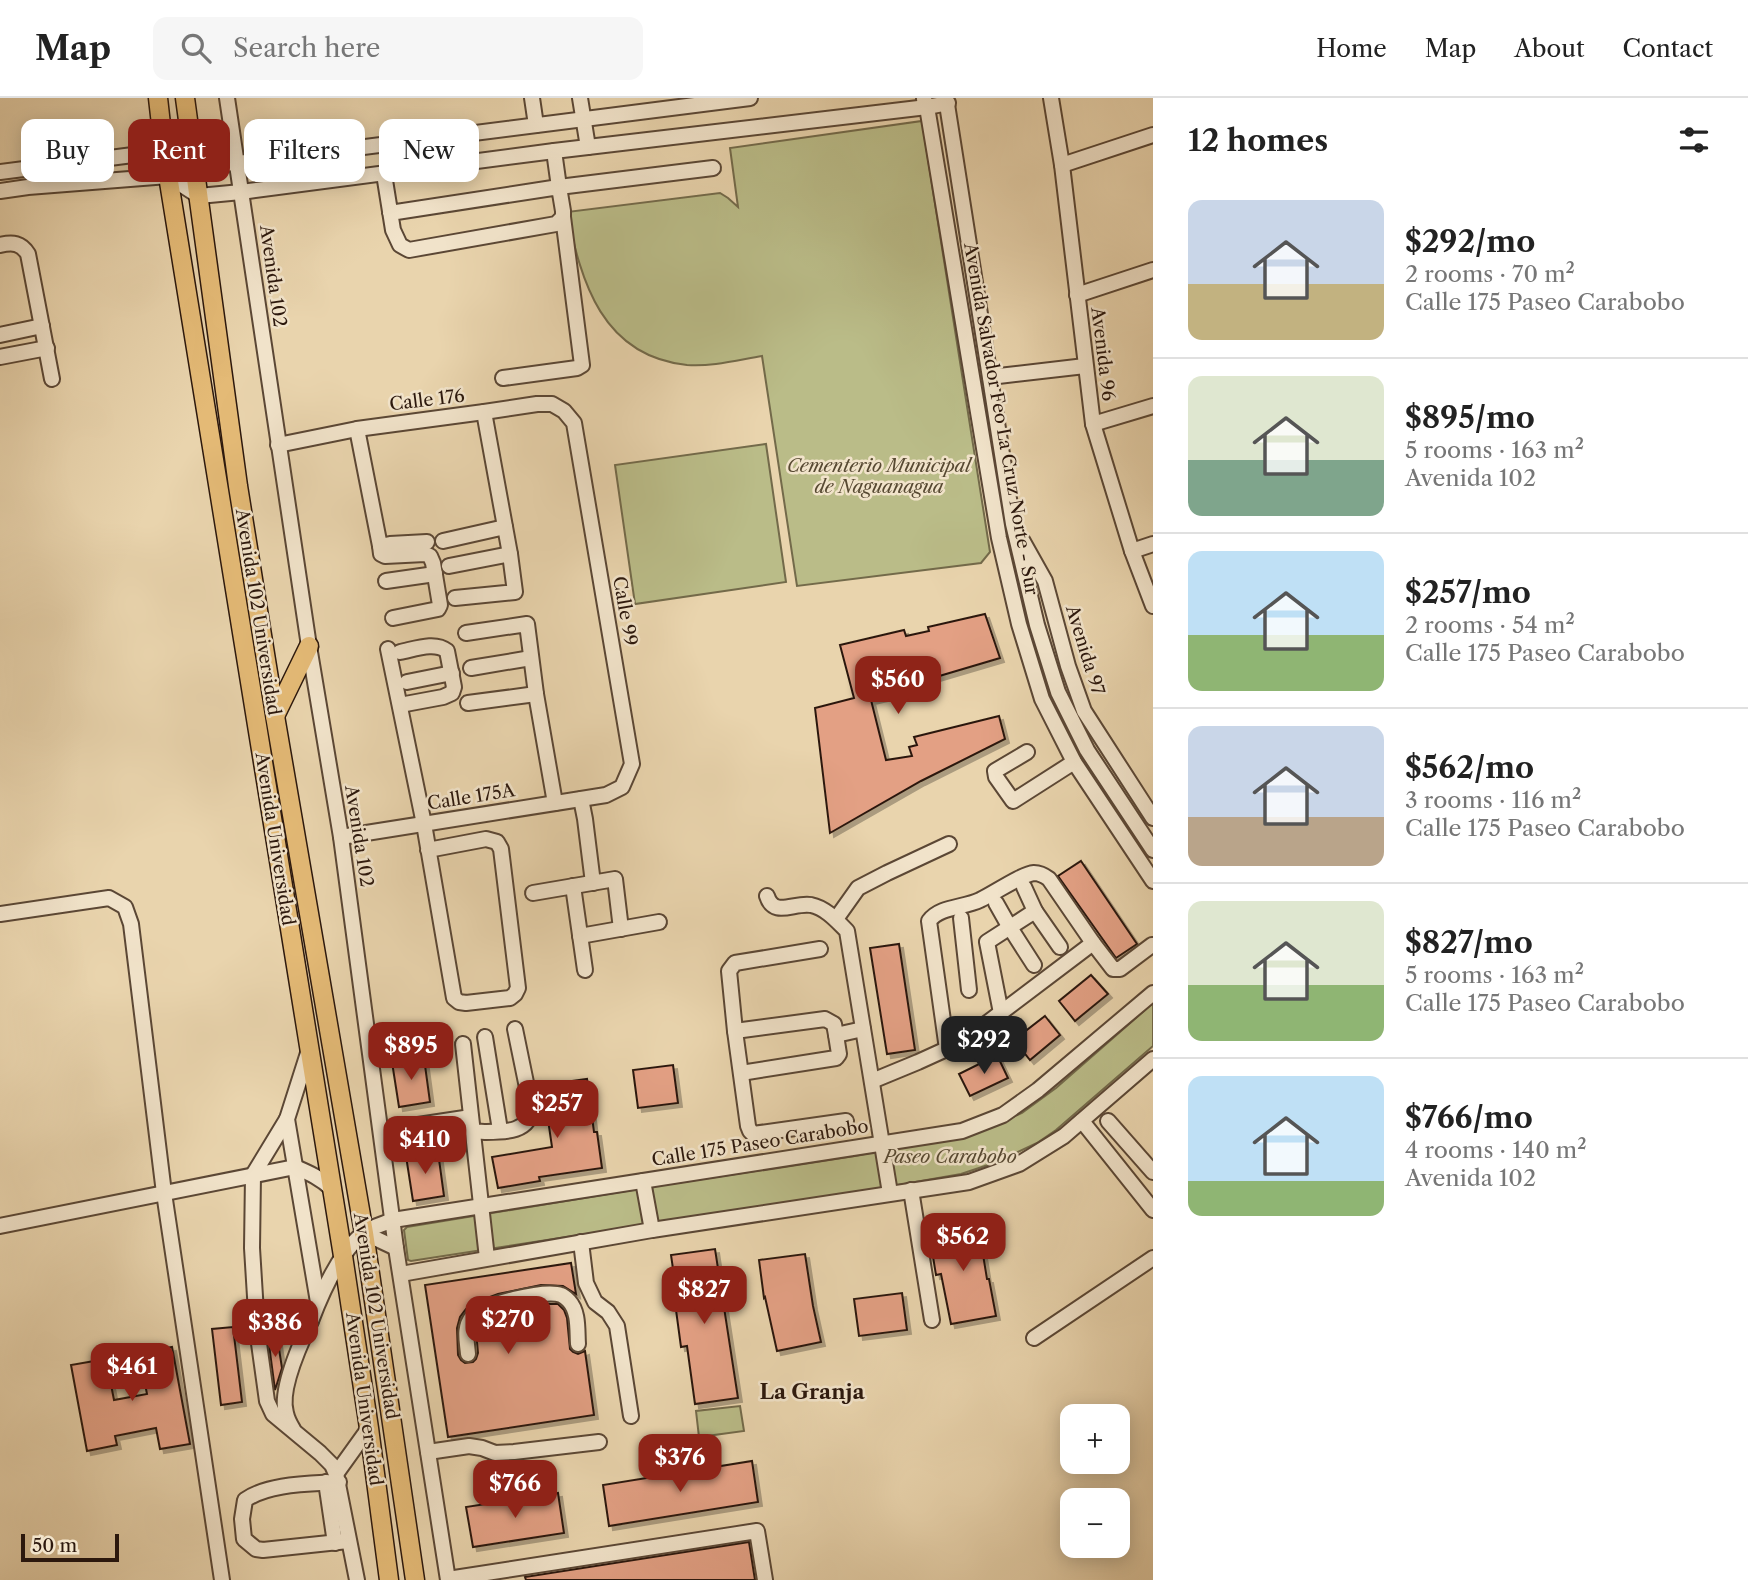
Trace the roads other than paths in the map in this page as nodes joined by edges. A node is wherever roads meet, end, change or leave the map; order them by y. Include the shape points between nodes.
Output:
1 (158, 98) edge
2 (185, 98) edge
3 (227, 98) edge
4 (532, 98) edge
5 (580, 98) edge
6 (750, 98) edge
7 (1051, 98) edge
8 (947, 101) edge
9 (925, 103) edge
10 (160, 119) edge
11 (188, 119) edge
12 (582, 120) junction
13 (536, 125) junction
14 (1153, 135) edge
15 (588, 147) junction
16 (554, 151) junction
17 (128, 156) edge
18 (479, 161) edge
19 (230, 163) edge
20 (237, 163) junction
21 (1062, 165) junction
22 (713, 168) dead end
23 (0, 172) edge
24 (379, 175) edge
25 (128, 179) edge
26 (169, 182) edge
27 (177, 182) edge
28 (197, 182) edge
29 (385, 182) edge
30 (559, 187) junction
31 (0, 191) edge
32 (241, 192) junction
33 (199, 196) junction
34 (390, 213) junction
35 (562, 218) junction
36 (0, 244) edge
37 (1153, 270) edge
38 (1077, 295) junction
39 (42, 326) junction
40 (0, 335) edge
41 (47, 348) junction
42 (0, 357) edge
43 (1085, 366) junction
44 (990, 377) junction
45 (503, 378) dead end
46 (51, 379) dead end
47 (1153, 405) edge
48 (484, 412) junction
49 (574, 423) joint
50 (1093, 424) junction
51 (357, 429) junction
52 (278, 445) junction
53 (1013, 524) junction
54 (505, 527) junction
55 (443, 541) dead end
56 (427, 542) dead end
57 (1153, 544) edge
58 (380, 546) junction
59 (1132, 551) junction
60 (510, 554) junction
61 (449, 566) dead end
62 (435, 573) junction
63 (386, 581) dead end
64 (455, 598) dead end
65 (1153, 606) edge
66 (393, 618) dead end
67 (467, 633) dead end
68 (309, 646) junction
69 (531, 658) junction
70 (471, 668) dead end
71 (452, 673) junction
72 (407, 682) dead end
73 (536, 694) junction
74 (468, 703) dead end
75 (400, 705) junction
76 (275, 716) junction
77 (1027, 751) dead end
78 (1074, 762) junction
79 (606, 795) joint
80 (581, 799) junction
81 (555, 803) junction
82 (1153, 818) edge
83 (424, 824) junction
84 (341, 837) junction
85 (949, 844) dead end
86 (428, 850) junction
87 (1153, 850) edge
88 (1153, 881) edge
89 (593, 883) junction
90 (573, 886) junction
91 (1024, 887) dead end
92 (533, 893) dead end
93 (767, 895) dead end
94 (996, 903) dead end
95 (1035, 911) junction
96 (0, 914) edge
97 (961, 918) dead end
98 (836, 919) junction
99 (659, 922) dead end
100 (1009, 926) junction
101 (621, 929) junction
102 (580, 936) junction
103 (987, 942) junction
104 (1093, 943) junction
105 (1152, 945) edge
106 (1060, 947) dead end
107 (820, 949) dead end
108 (965, 950) junction
109 (1034, 965) dead end
110 (585, 970) dead end
111 (969, 990) dead end
112 (1153, 993) edge
113 (1001, 1013) junction
114 (515, 1029) dead end
115 (863, 1029) junction
116 (735, 1031) junction
117 (836, 1035) junction
118 (485, 1037) dead end
119 (463, 1044) dead end
120 (309, 1048) junction
121 (947, 1049) junction
122 (1153, 1059) edge
123 (741, 1073) junction
124 (872, 1081) junction
125 (287, 1119) junction
126 (846, 1121) dead end
127 (1082, 1121) junction
128 (1108, 1121) dead end
129 (472, 1125) junction
130 (405, 1127) dead end
131 (500, 1130) junction
132 (882, 1142) junction
133 (295, 1167) junction
134 (1153, 1172) edge
135 (253, 1175) junction
136 (643, 1181) junction
137 (332, 1189) junction
138 (911, 1190) junction
139 (164, 1193) junction
140 (890, 1193) junction
141 (481, 1207) junction
142 (1153, 1210) edge
143 (393, 1220) junction
144 (0, 1226) edge
145 (652, 1230) junction
146 (364, 1233) junction
147 (581, 1242) junction
148 (396, 1248) junction
149 (343, 1256) junction
150 (487, 1258) junction
151 (1153, 1258) edge
152 (401, 1274) junction
153 (318, 1302) junction
154 (932, 1320) dead end
155 (311, 1321) junction
156 (257, 1329) junction
157 (1034, 1338) dead end
158 (578, 1344) dead end
159 (468, 1354) dead end
160 (631, 1416) dead end
161 (369, 1429) junction
162 (293, 1431) junction
163 (598, 1441) dead end
164 (428, 1452) junction
165 (334, 1479) junction
166 (342, 1542) junction
167 (222, 1580) edge
168 (357, 1580) edge
169 (389, 1580) edge
170 (415, 1580) edge
171 (448, 1580) edge
172 (765, 1580) edge

1 - 10 main road, Avenida Universidad
2 - 11 main road, Avenida 102 Universidad
3 - 20 street, Avenida 102
4 - 13 street
5 - 12 street
6 - 12 street
7 - 21 street, Avenida 96
8 - 9 street
8 - 44 street, Avenida Salvador Feo La Cruz Norte - Sur
9 - 15 street
9 - 78 street, Avenida Salvador Feo La Cruz Norte - Sur via 999,538 1018,624 1042,699
12 - 13 street
12 - 15 street
13 - 20 street
14 - 21 street
15 - 16 street
16 - 18 street
16 - 30 street
17 - 23 street
19 - 20 street
20 - 32 street, Avenida 102
21 - 38 street, Avenida 96
22 - 30 street
24 - 32 street
25 - 31 street
26 - 120 main road, Avenida Universidad
27 - 33 street
28 - 33 main road, Avenida 102 Universidad
29 - 34 street
30 - 34 street
30 - 35 street
32 - 33 street
32 - 52 street, Avenida 102
33 - 76 main road, Avenida 102 Universidad
34 - 35 street via 400,245 409,250 556,224
35 - 45 street via 582,365
36 - 39 street via 15,243 28,254
37 - 38 street
38 - 43 street, Avenida 96
39 - 40 street
39 - 41 street
41 - 42 street
41 - 46 street
43 - 44 street
43 - 50 street, Avenida 96
44 - 53 street, Avenida Salvador Feo La Cruz Norte - Sur
47 - 50 street
48 - 49 street, Calle 176 via 552,404
48 - 51 street, Calle 176
48 - 54 street
49 - 79 street, Calle 99 via 632,764 622,787
50 - 59 street, Avenida 96
51 - 52 street, Calle 176
51 - 58 street
52 - 68 street, Avenida 102
53 - 82 street, Avenida 97 via 1045,581 1084,711
53 - 87 street, Avenida Salvador Feo La Cruz Norte - Sur via 1058,692 1087,750
54 - 55 street
54 - 60 street
56 - 58 street
57 - 59 street
58 - 62 street via 385,556 430,556
59 - 65 street, Avenida 96
60 - 61 street
60 - 64 street via 515,592
62 - 63 street
62 - 66 street via 438,610
67 - 69 street via 527,624
68 - 76 main road
68 - 84 street, Avenida 102
69 - 70 street
69 - 73 street
71 - 72 street
71 - 75 street via 452,693
71 - 75 street via 443,647 394,650
73 - 74 street
73 - 81 street
75 - 83 street
76 - 146 main road, Avenida 102 Universidad
77 - 78 street via 995,771 1013,801
78 - 88 street, Avenida Salvador Feo La Cruz Norte - Sur
79 - 80 street, Calle 175A
80 - 81 street, Calle 175A
80 - 89 street
81 - 83 street, Calle 175A
83 - 84 street, Calle 175A
83 - 86 street
84 - 143 street, Avenida 102
85 - 98 street via 858,888
86 - 86 street via 486,839 497,842 501,849 518,988 510,998 466,1003 454,998
89 - 90 street
89 - 101 street via 615,879
90 - 92 street
90 - 102 street
91 - 95 street
93 - 98 street via 774,907 814,905
94 - 100 street
95 - 100 street
95 - 106 street
96 - 139 street via 109,898 125,907 131,924
97 - 108 street
98 - 115 street via 846,932
99 - 101 street
100 - 103 street
100 - 109 street
101 - 102 street
102 - 110 street
103 - 108 street
103 - 113 street
104 - 105 street via 1113,969 1120,969
104 - 113 street
104 - 121 street via 1042,874 1025,876 977,902 934,915 929,921
107 - 116 street via 735,963 729,971
108 - 111 street
112 - 132 street, Calle 175 Paseo Carabobo via 1003,1115 962,1131
113 - 121 street
114 - 131 street via 531,1117 517,1129
115 - 117 street
115 - 124 street
116 - 117 street via 825,1019 834,1024
116 - 123 street
117 - 123 street via 836,1058
118 - 131 street
119 - 129 street
120 - 125 street
120 - 137 main road, Avenida Universidad
121 - 124 street
122 - 127 street
123 - 126 street via 753,1134
124 - 132 street
125 - 133 street
125 - 135 street
127 - 138 street via 1018,1164 969,1182
127 - 142 street
128 - 134 street
129 - 130 street
129 - 131 street
129 - 141 street
132 - 136 street, Calle 175 Paseo Carabobo
132 - 140 street
133 - 135 street
133 - 137 street
133 - 153 street
135 - 139 street
135 - 156 street
136 - 141 street, Calle 175 Paseo Carabobo
136 - 145 street
137 - 149 main road, Avenida Universidad
138 - 140 street
138 - 154 street
139 - 144 street
139 - 167 street
140 - 145 street
141 - 143 street, Calle 175 Paseo Carabobo
141 - 150 street
143 - 146 street, Calle 175 Paseo Carabobo
143 - 148 street, Avenida 102
145 - 147 street
146 - 148 street
146 - 149 street, Calle 175 Paseo Carabobo
146 - 170 main road, Avenida 102 Universidad
147 - 150 street
147 - 160 street via 586,1283 595,1302 617,1326
148 - 152 street, Avenida 102
149 - 153 street, Calle 175 Paseo Carabobo
149 - 161 main road, Avenida Universidad
150 - 152 street
151 - 157 street
152 - 164 street, Avenida 102
153 - 155 street, Calle 175 Paseo Carabobo
155 - 156 street
155 - 162 street, Calle 175 Paseo Carabobo via 285,1394 285,1411
156 - 162 street via 267,1401 273,1414
158 - 159 street via 570,1302 560,1294 527,1296 490,1305 472,1316 465,1329
161 - 165 street
161 - 169 main road, Avenida Universidad
162 - 165 street via 332,1465
163 - 164 street via 514,1452 495,1453 469,1446
164 - 171 street, Avenida 102
165 - 166 street
165 - 166 street via 269,1489 245,1500 244,1539 263,1550
166 - 168 street
171 - 172 street via 757,1531

